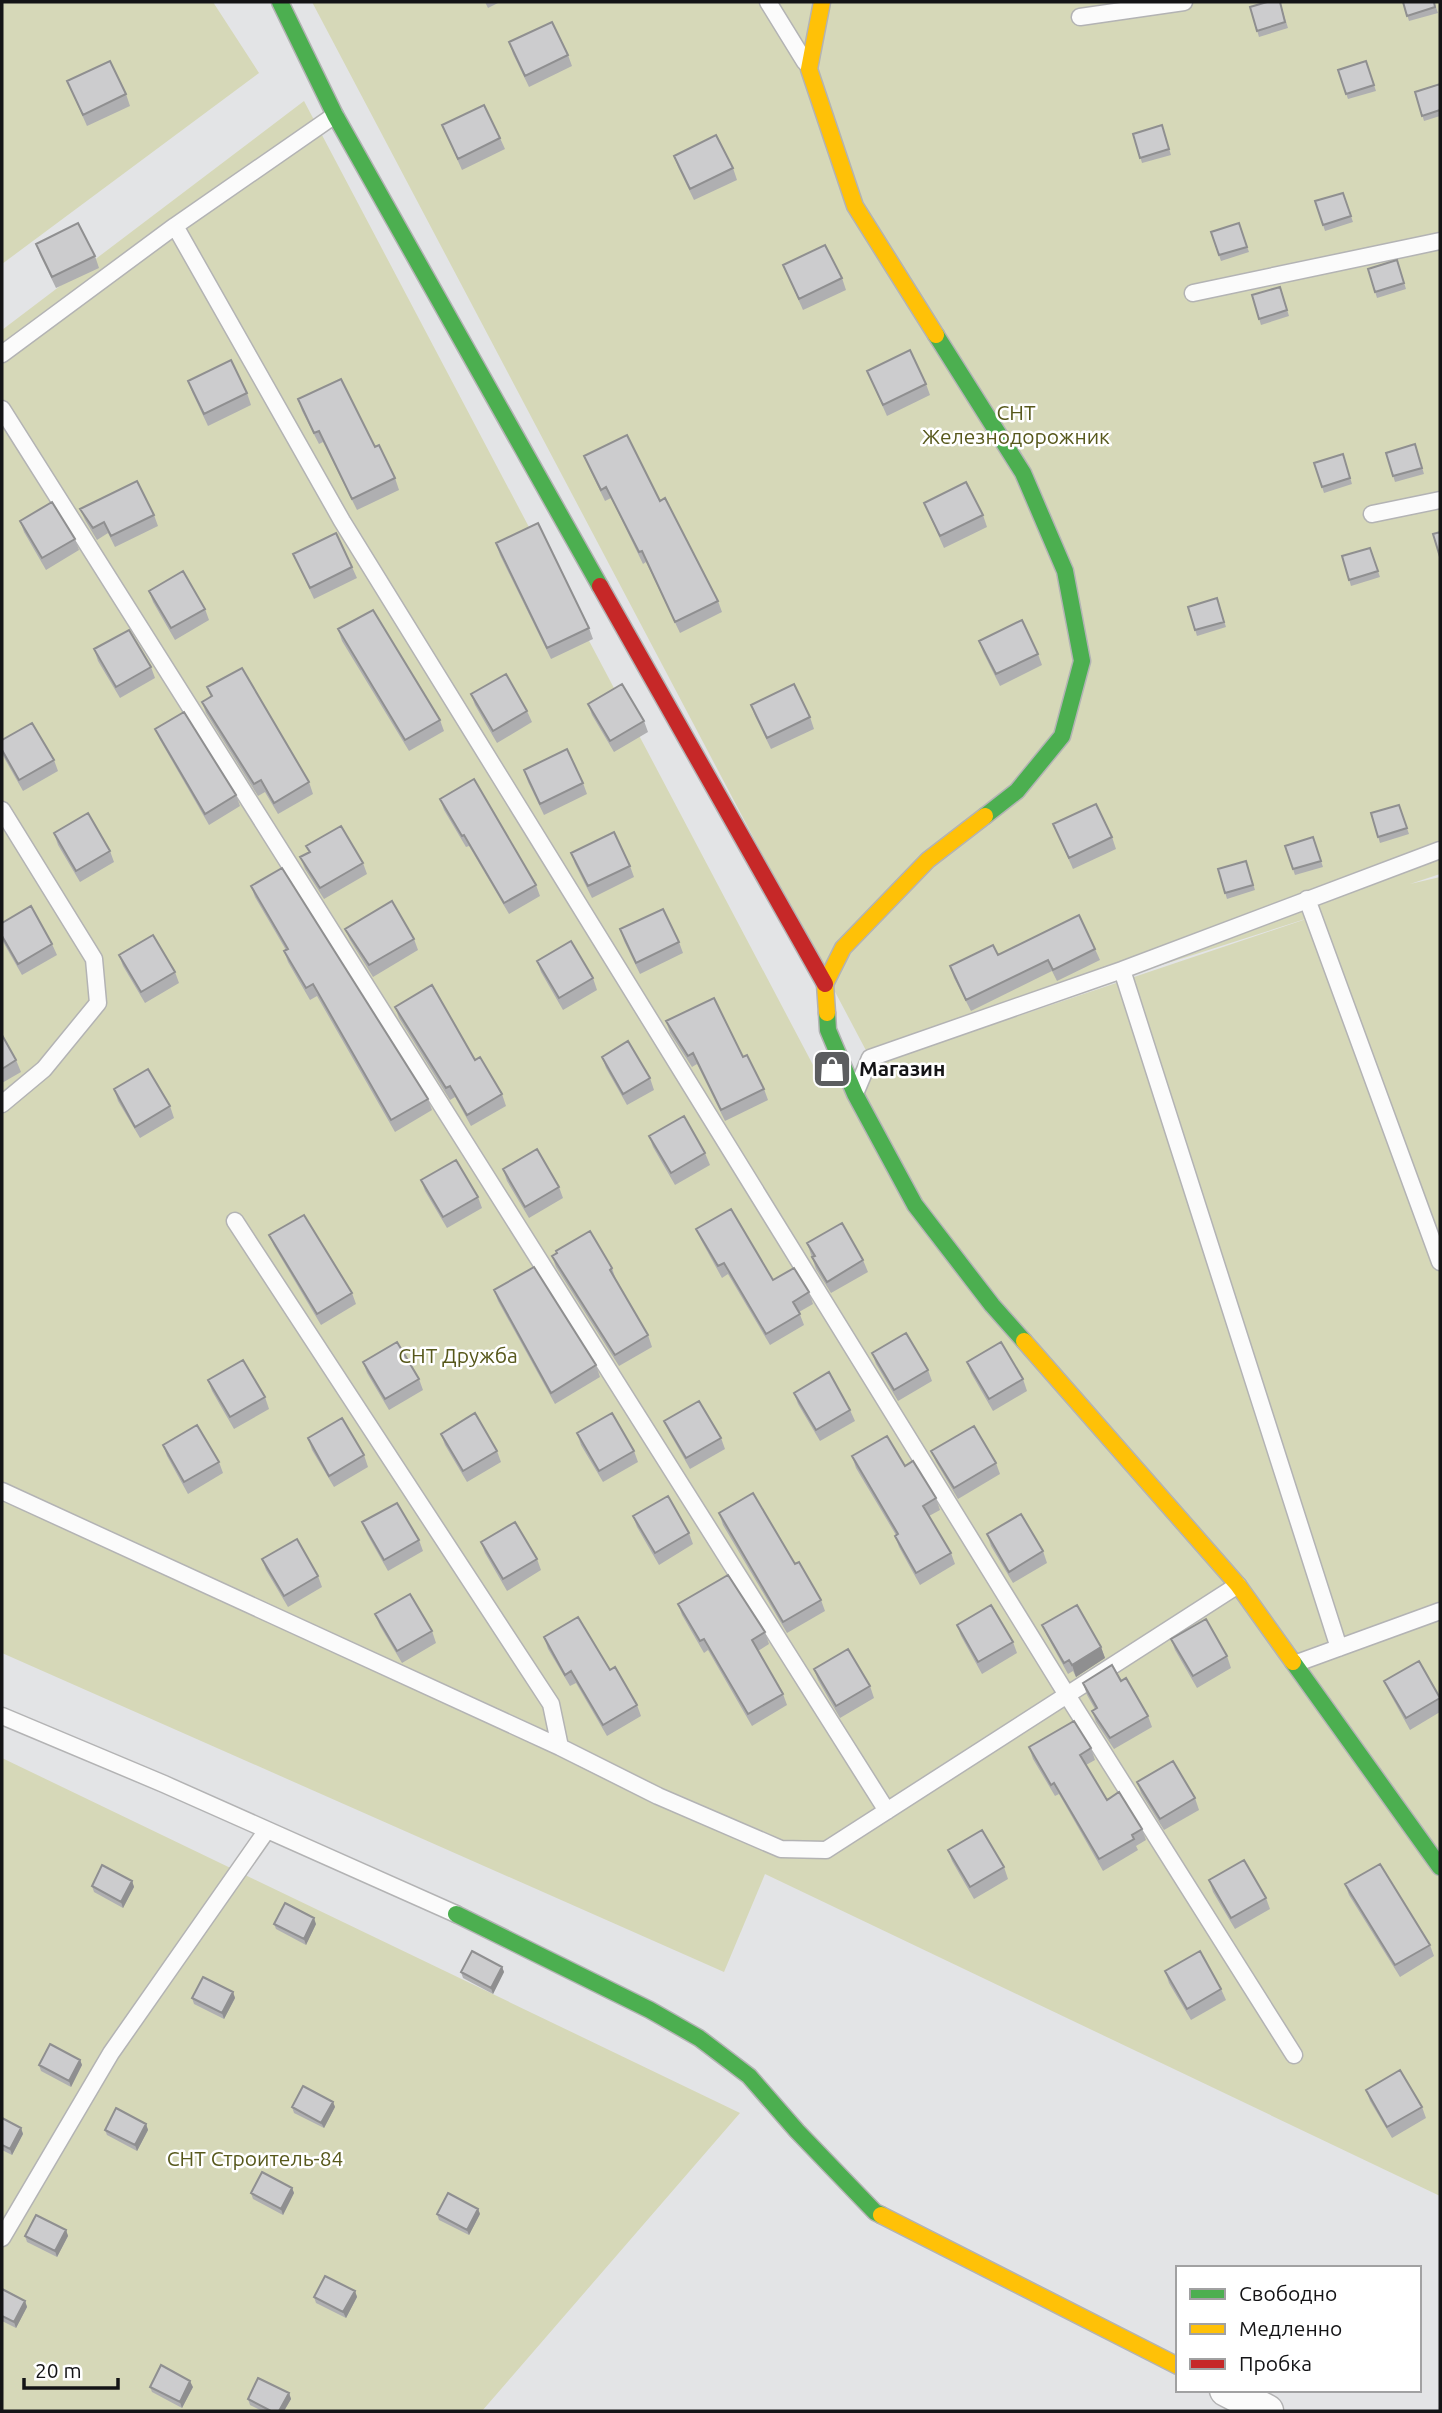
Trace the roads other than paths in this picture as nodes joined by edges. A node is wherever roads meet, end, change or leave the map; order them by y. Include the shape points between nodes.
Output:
1 (279, 2) edge
2 (768, 2) edge
3 (822, 2) edge
4 (1184, 2) edge
5 (1080, 17) dead end
6 (809, 69) junction
7 (335, 115) junction
8 (175, 226) junction
9 (1440, 240) edge
10 (1193, 293) dead end
11 (2, 354) edge
12 (2, 409) edge
13 (1440, 500) edge
14 (1372, 514) dead end
15 (2, 810) edge
16 (1440, 850) edge
17 (1307, 899) junction
18 (1122, 970) junction
19 (825, 984) junction
20 (855, 1094) junction
21 (2, 1104) edge
22 (235, 1221) dead end
23 (1440, 1262) edge
24 (2, 1491) edge
25 (1238, 1585) junction
26 (1440, 1611) edge
27 (1339, 1648) junction
28 (1297, 1664) junction
29 (1067, 1695) junction
30 (2, 1716) edge
31 (560, 1747) junction
32 (887, 1811) junction
33 (267, 1830) junction
34 (1440, 1867) edge
35 (456, 1914) joint
36 (1294, 2055) dead end
37 (2, 2238) edge
38 (1176, 2365) edge
39 (1230, 2392) edge
40 (1267, 2411) edge

1 - 7 street
2 - 6 lane
3 - 6 street
4 - 5 lane
6 - 19 street via 855,206 1023,473 1065,571 1082,661 1062,736 1017,791 929,860 843,948
7 - 8 lane
7 - 19 street
8 - 11 lane
8 - 29 lane via 342,521
9 - 10 lane
12 - 32 lane
13 - 14 lane
15 - 21 lane via 94,959 98,1003 44,1069
16 - 17 lane
17 - 18 lane
17 - 23 lane
18 - 20 lane via 870,1058
18 - 27 lane
19 - 20 street via 828,1030
20 - 25 street via 915,1205 992,1305
22 - 31 lane via 551,1704
24 - 31 lane
25 - 28 street
25 - 29 lane
26 - 27 lane
27 - 28 lane
28 - 34 street
29 - 32 lane
29 - 36 lane
30 - 33 lane
31 - 32 lane via 781,1849 827,1850
33 - 35 lane
33 - 37 lane via 111,2053
35 - 38 street via 699,2038 749,2076 876,2211
39 - 40 street

